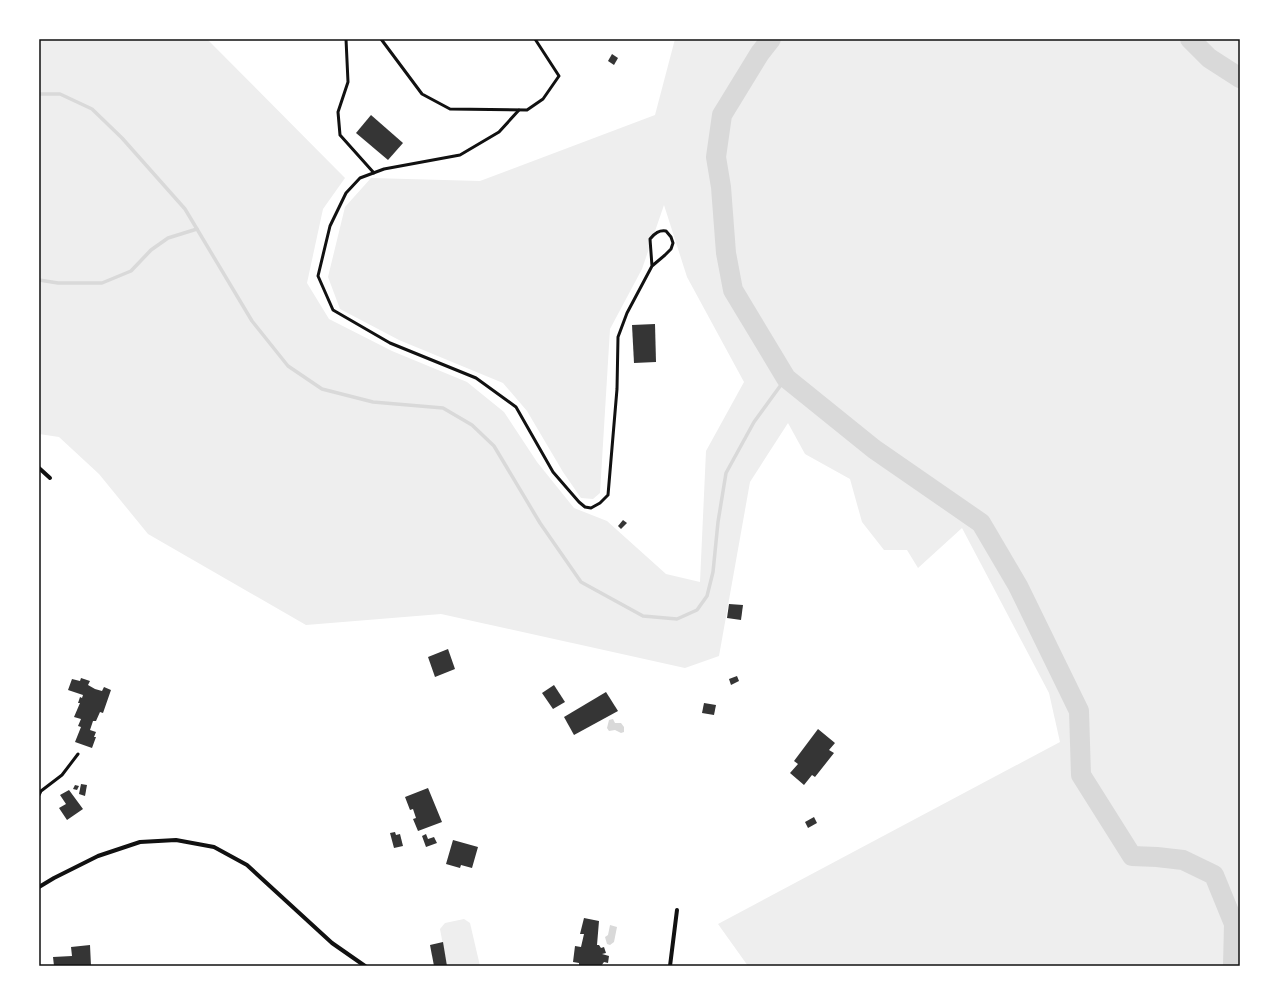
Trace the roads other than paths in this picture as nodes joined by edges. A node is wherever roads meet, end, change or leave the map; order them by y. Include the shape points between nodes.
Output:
1 (346, 39) edge
2 (381, 39) edge
3 (535, 39) edge
4 (519, 110) junction
5 (374, 173) junction
6 (652, 266) junction
7 (39, 468) edge
8 (50, 478) dead end
9 (78, 754) dead end
10 (39, 795) edge
11 (39, 887) edge
12 (677, 910) dead end
13 (365, 966) edge
14 (670, 966) edge

1 - 5 lane via 348,82 338,112 340,134
2 - 4 lane via 422,94 450,108
3 - 4 lane via 559,76 543,99 527,110
4 - 5 lane via 499,132 460,155
5 - 6 lane via 360,178 346,194 330,226 318,276 333,310 390,343 476,378 516,407 553,472 578,502 591,508 608,495 617,389 618,337 627,313
6 - 6 lane via 671,249 673,243 666,231 661,230 650,238
7 - 8 street
9 - 10 lane via 62,775
11 - 13 street via 98,856 140,842 176,840 214,847 247,865 332,943
12 - 14 street

